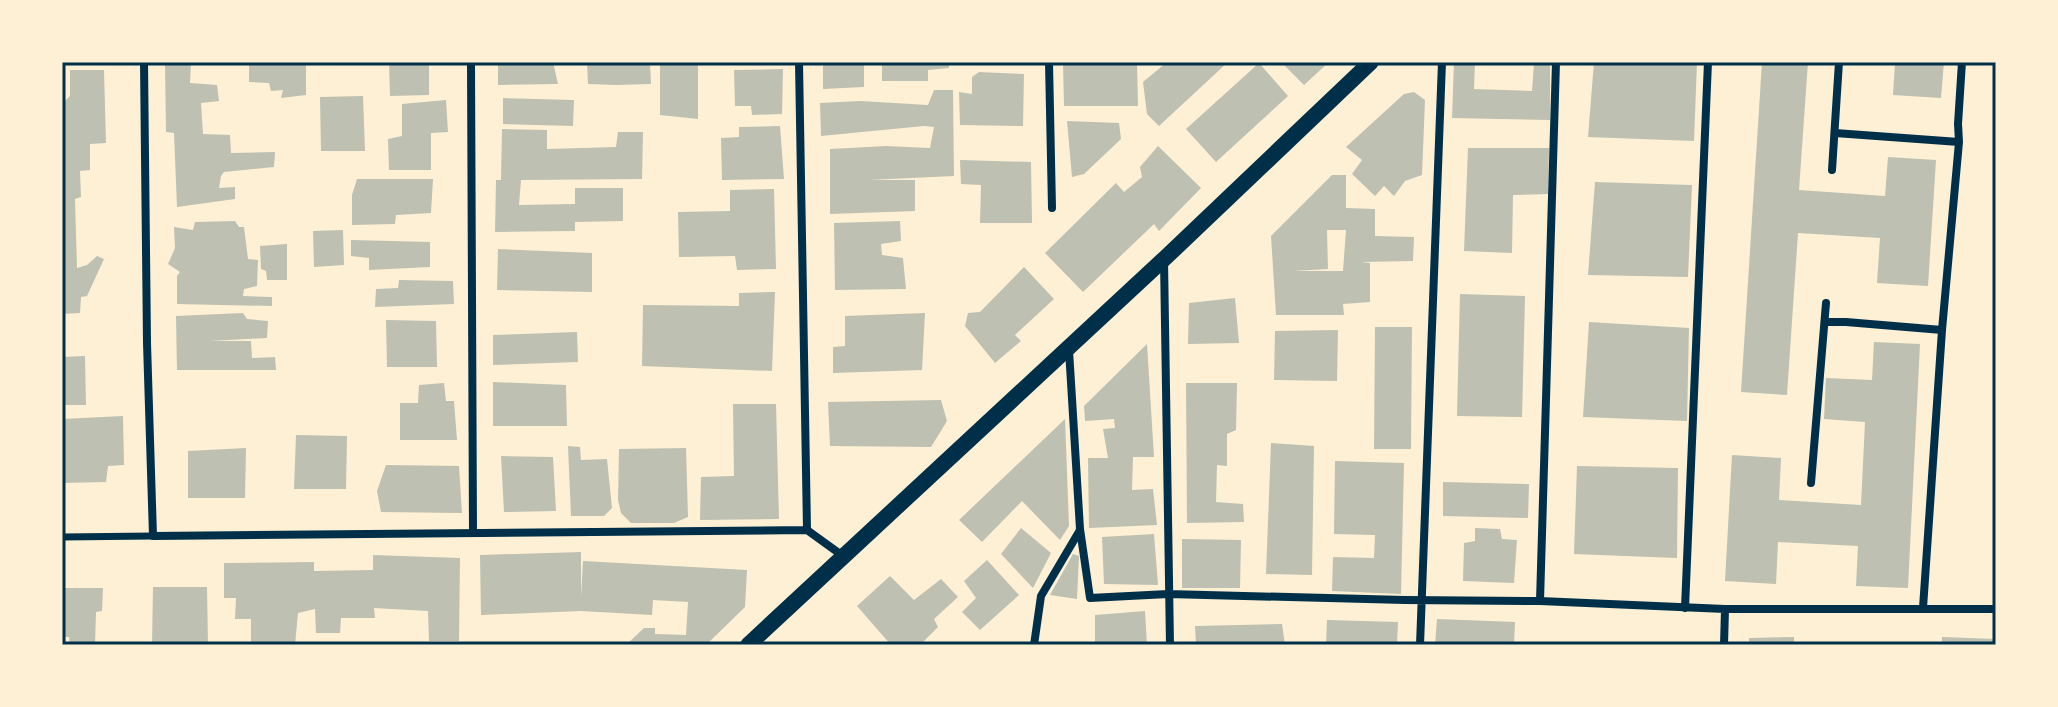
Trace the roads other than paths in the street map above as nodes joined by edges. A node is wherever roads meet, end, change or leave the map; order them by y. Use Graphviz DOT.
graph roads {
  1 [pos="144,62"];
  2 [pos="471,62"];
  3 [pos="799,62"];
  4 [pos="1049,62"];
  5 [pos="1371,62"];
  6 [pos="1442,62"];
  7 [pos="1556,62"];
  8 [pos="1708,62"];
  9 [pos="1839,62"];
  10 [pos="1962,62"];
  11 [pos="1835,133"];
  12 [pos="1959,142"];
  13 [pos="1832,170"];
  14 [pos="1052,208"];
  15 [pos="1164,259"];
  16 [pos="1826,303"];
  17 [pos="1826,322"];
  18 [pos="1942,330"];
  19 [pos="1068,346"];
  20 [pos="1811,483"];
  21 [pos="1080,529"];
  22 [pos="807,530"];
  23 [pos="473,533"];
  24 [pos="153,536"];
  25 [pos="62,537"];
  26 [pos="843,556"];
  27 [pos="1168,594"];
  28 [pos="1422,601"];
  29 [pos="1540,601"];
  30 [pos="1685,608"];
  31 [pos="1923,608"];
  32 [pos="1725,609"];
  33 [pos="1996,609"];
  34 [pos="748,645"];
  35 [pos="1034,645"];
  36 [pos="1170,645"];
  37 [pos="1420,645"];
  38 [pos="1724,645"];
  1 -- 24 [label="street"];
  2 -- 23 [label="street"];
  3 -- 22 [label="street"];
  4 -- 14 [label="street"];
  5 -- 15 [label="main road"];
  6 -- 28 [label="street"];
  7 -- 29 [label="street"];
  8 -- 30 [label="street"];
  9 -- 11 [label="street"];
  10 -- 12 [label="street"];
  11 -- 12 [label="street"];
  11 -- 13 [label="street"];
  12 -- 18 [label="street"];
  15 -- 19 [label="main road"];
  15 -- 27 [label="street"];
  16 -- 17 [label="street"];
  17 -- 18 [label="street"];
  17 -- 20 [label="street"];
  18 -- 31 [label="street"];
  19 -- 21 [label="street"];
  19 -- 26 [label="main road"];
  21 -- 27 [label="street"];
  21 -- 35 [label="street"];
  22 -- 23 [label="street"];
  22 -- 26 [label="street"];
  23 -- 24 [label="street"];
  24 -- 25 [label="street"];
  26 -- 34 [label="main road"];
  27 -- 28 [label="street"];
  27 -- 36 [label="street"];
  28 -- 29 [label="street"];
  28 -- 37 [label="street"];
  29 -- 30 [label="street"];
  30 -- 32 [label="street"];
  31 -- 32 [label="street"];
  31 -- 33 [label="street"];
  32 -- 38 [label="street"];
}
